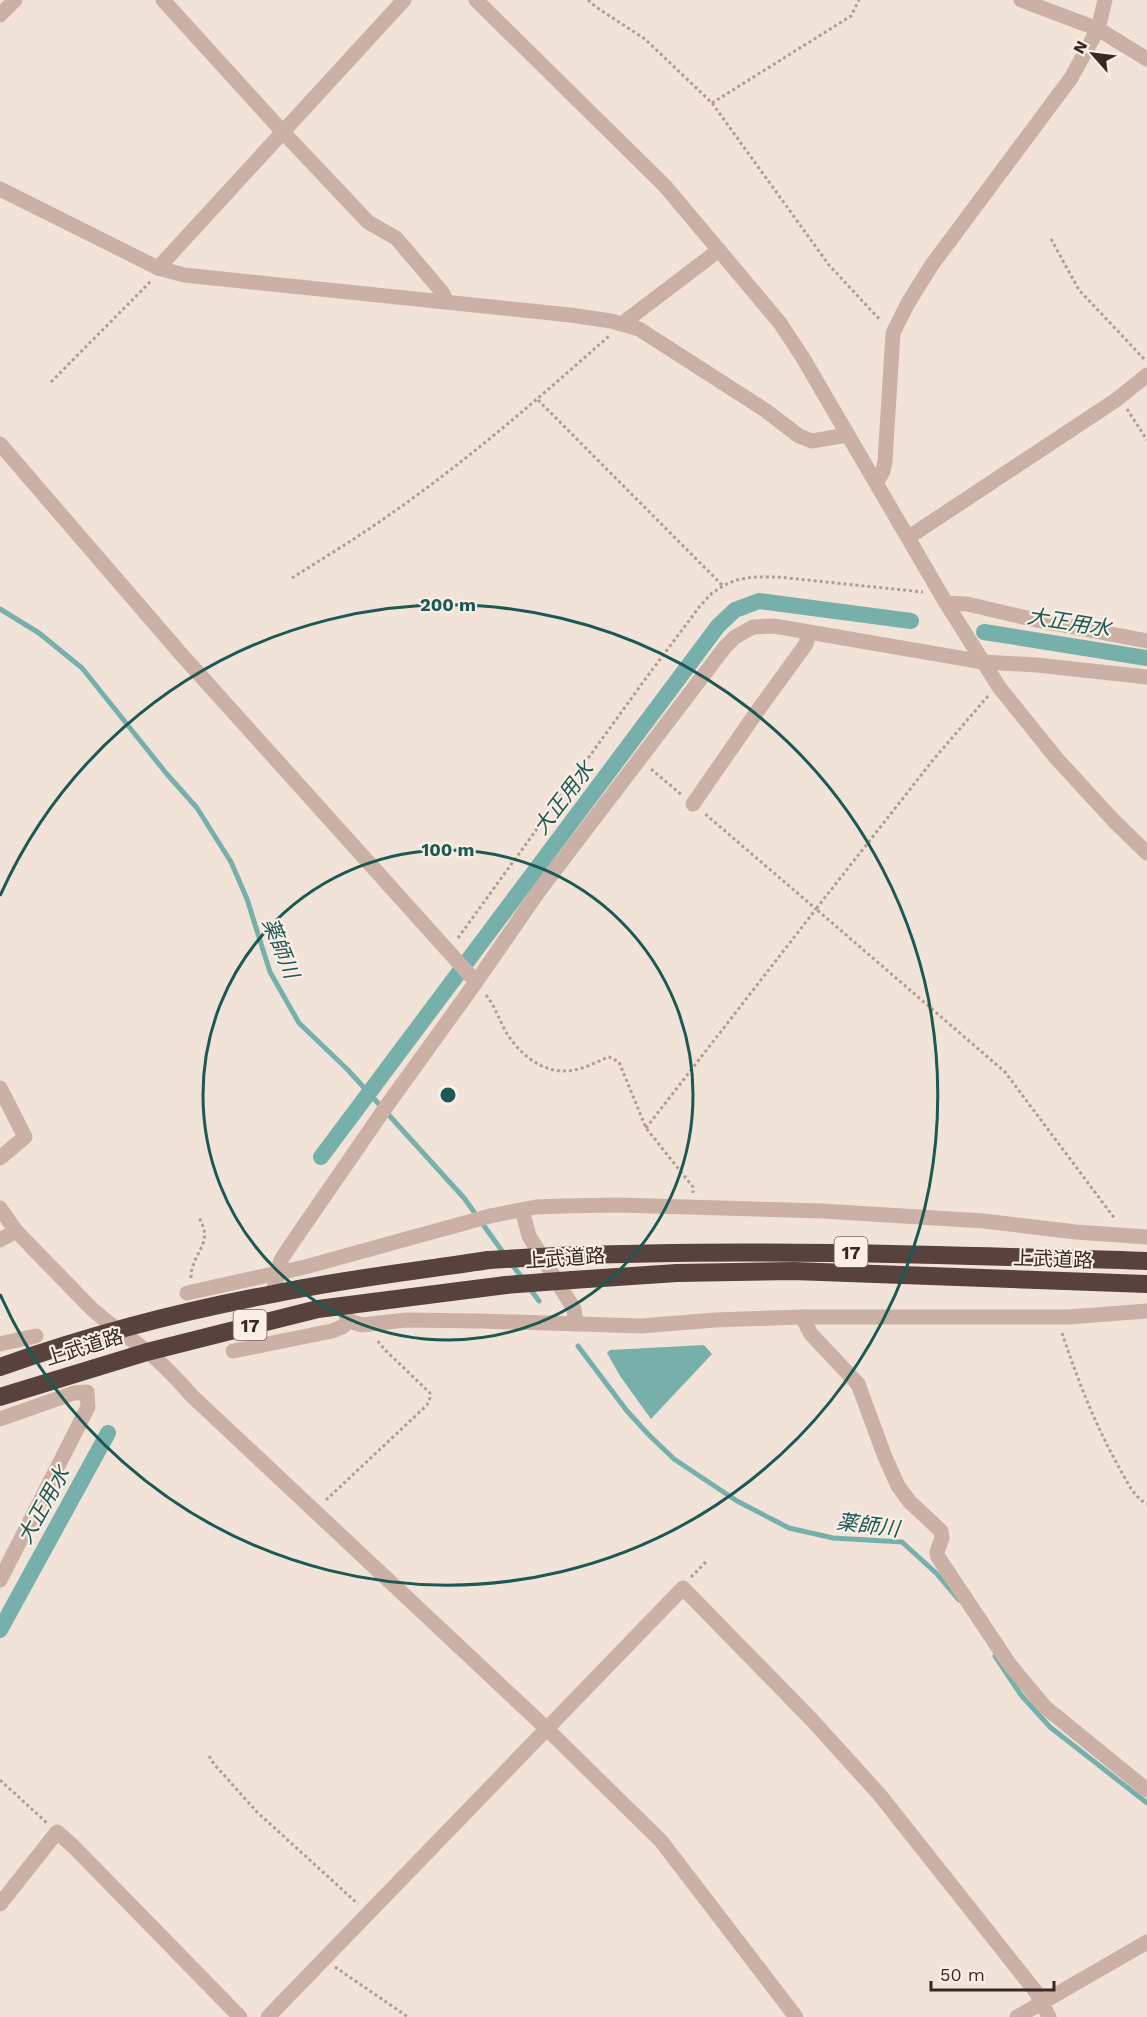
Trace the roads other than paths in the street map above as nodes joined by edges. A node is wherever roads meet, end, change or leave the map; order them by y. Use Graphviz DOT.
graph roads {
  1 [pos="15,0"];
  2 [pos="163,0"];
  3 [pos="404,0"];
  4 [pos="476,0"];
  5 [pos="1021,0"];
  6 [pos="1105,0"];
  7 [pos="0,15"];
  8 [pos="1098,29"];
  9 [pos="1147,59"];
  10 [pos="282,131"];
  11 [pos="0,189"];
  12 [pos="719,250"];
  13 [pos="159,268"];
  14 [pos="447,302"];
  15 [pos="623,323"];
  16 [pos="1147,375"];
  17 [pos="848,435"];
  18 [pos="0,444"];
  19 [pos="877,482"];
  20 [pos="909,537"];
  21 [pos="946,603"];
  22 [pos="809,633"];
  23 [pos="1147,641"];
  24 [pos="983,662"];
  25 [pos="1147,677"];
  26 [pos="693,804"];
  27 [pos="1147,853"];
  28 [pos="473,978"];
  29 [pos="0,1088"];
  30 [pos="0,1158"];
  31 [pos="0,1208"];
  32 [pos="522,1210"];
  33 [pos="16,1231"];
  34 [pos="1147,1237"];
  35 [pos="0,1240"];
  36 [pos="1147,1261"];
  37 [pos="277,1272"];
  38 [pos="1147,1284"];
  39 [pos="188,1293"];
  40 [pos="273,1293"];
  41 [pos="1147,1311"];
  42 [pos="346,1313"];
  43 [pos="802,1317"];
  44 [pos="576,1324"];
  45 [pos="120,1331"];
  46 [pos="36,1336"];
  47 [pos="0,1344"];
  48 [pos="233,1351"];
  49 [pos="147,1352"];
  50 [pos="0,1367"];
  51 [pos="0,1397"];
  52 [pos="0,1419"];
  53 [pos="0,1580"];
  54 [pos="547,1729"];
  55 [pos="1147,1790"];
  56 [pos="0,1904"];
  57 [pos="1147,1942"];
  58 [pos="1041,2002"];
  59 [pos="240,2017"];
  60 [pos="268,2017"];
  61 [pos="796,2017"];
  62 [pos="1017,2017"];
  63 [pos="1049,2017"];
  1 -- 7 [label="street"];
  2 -- 10 [label="street"];
  3 -- 10 [label="street"];
  4 -- 12 [label="street"];
  5 -- 8 [label="street"];
  6 -- 8 [label="street"];
  8 -- 9 [label="street"];
  8 -- 19 [label="street"];
  10 -- 13 [label="street"];
  10 -- 14 [label="street"];
  11 -- 13 [label="street"];
  12 -- 15 [label="street"];
  12 -- 17 [label="street"];
  13 -- 14 [label="street"];
  14 -- 15 [label="street"];
  15 -- 17 [label="street"];
  16 -- 20 [label="street"];
  17 -- 19 [label="street"];
  18 -- 28 [label="street"];
  19 -- 20 [label="street"];
  20 -- 21 [label="street"];
  21 -- 23 [label="street"];
  21 -- 24 [label="street"];
  22 -- 24 [label="street"];
  22 -- 26 [label="street"];
  22 -- 28 [label="street"];
  24 -- 25 [label="street"];
  24 -- 27 [label="street"];
  28 -- 37 [label="street"];
  29 -- 30 [label="street"];
  31 -- 33 [label="street"];
  32 -- 34 [label="street"];
  32 -- 37 [label="street"];
  32 -- 44 [label="street"];
  33 -- 35 [label="street"];
  33 -- 45 [label="street"];
  36 -- 40 [label="highway, 上武道路 / 17, bridge"];
  37 -- 39 [label="street"];
  37 -- 40 [label="street"];
  38 -- 42 [label="highway, 上武道路 / 17, bridge"];
  40 -- 45 [label="highway, 上武道路 / 17"];
  41 -- 43 [label="street"];
  42 -- 44 [label="street"];
  42 -- 48 [label="street"];
  42 -- 49 [label="highway, 上武道路 / 17"];
  43 -- 44 [label="street"];
  43 -- 55 [label="street"];
  45 -- 49 [label="street"];
  45 -- 50 [label="highway, 上武道路 / 17"];
  46 -- 47 [label="street"];
  49 -- 51 [label="highway, 上武道路 / 17"];
  49 -- 54 [label="street"];
  52 -- 53 [label="street"];
  54 -- 58 [label="street"];
  54 -- 60 [label="street"];
  54 -- 61 [label="street"];
  56 -- 59 [label="street"];
  57 -- 58 [label="street"];
  58 -- 62 [label="street"];
  58 -- 63 [label="street"];
}
